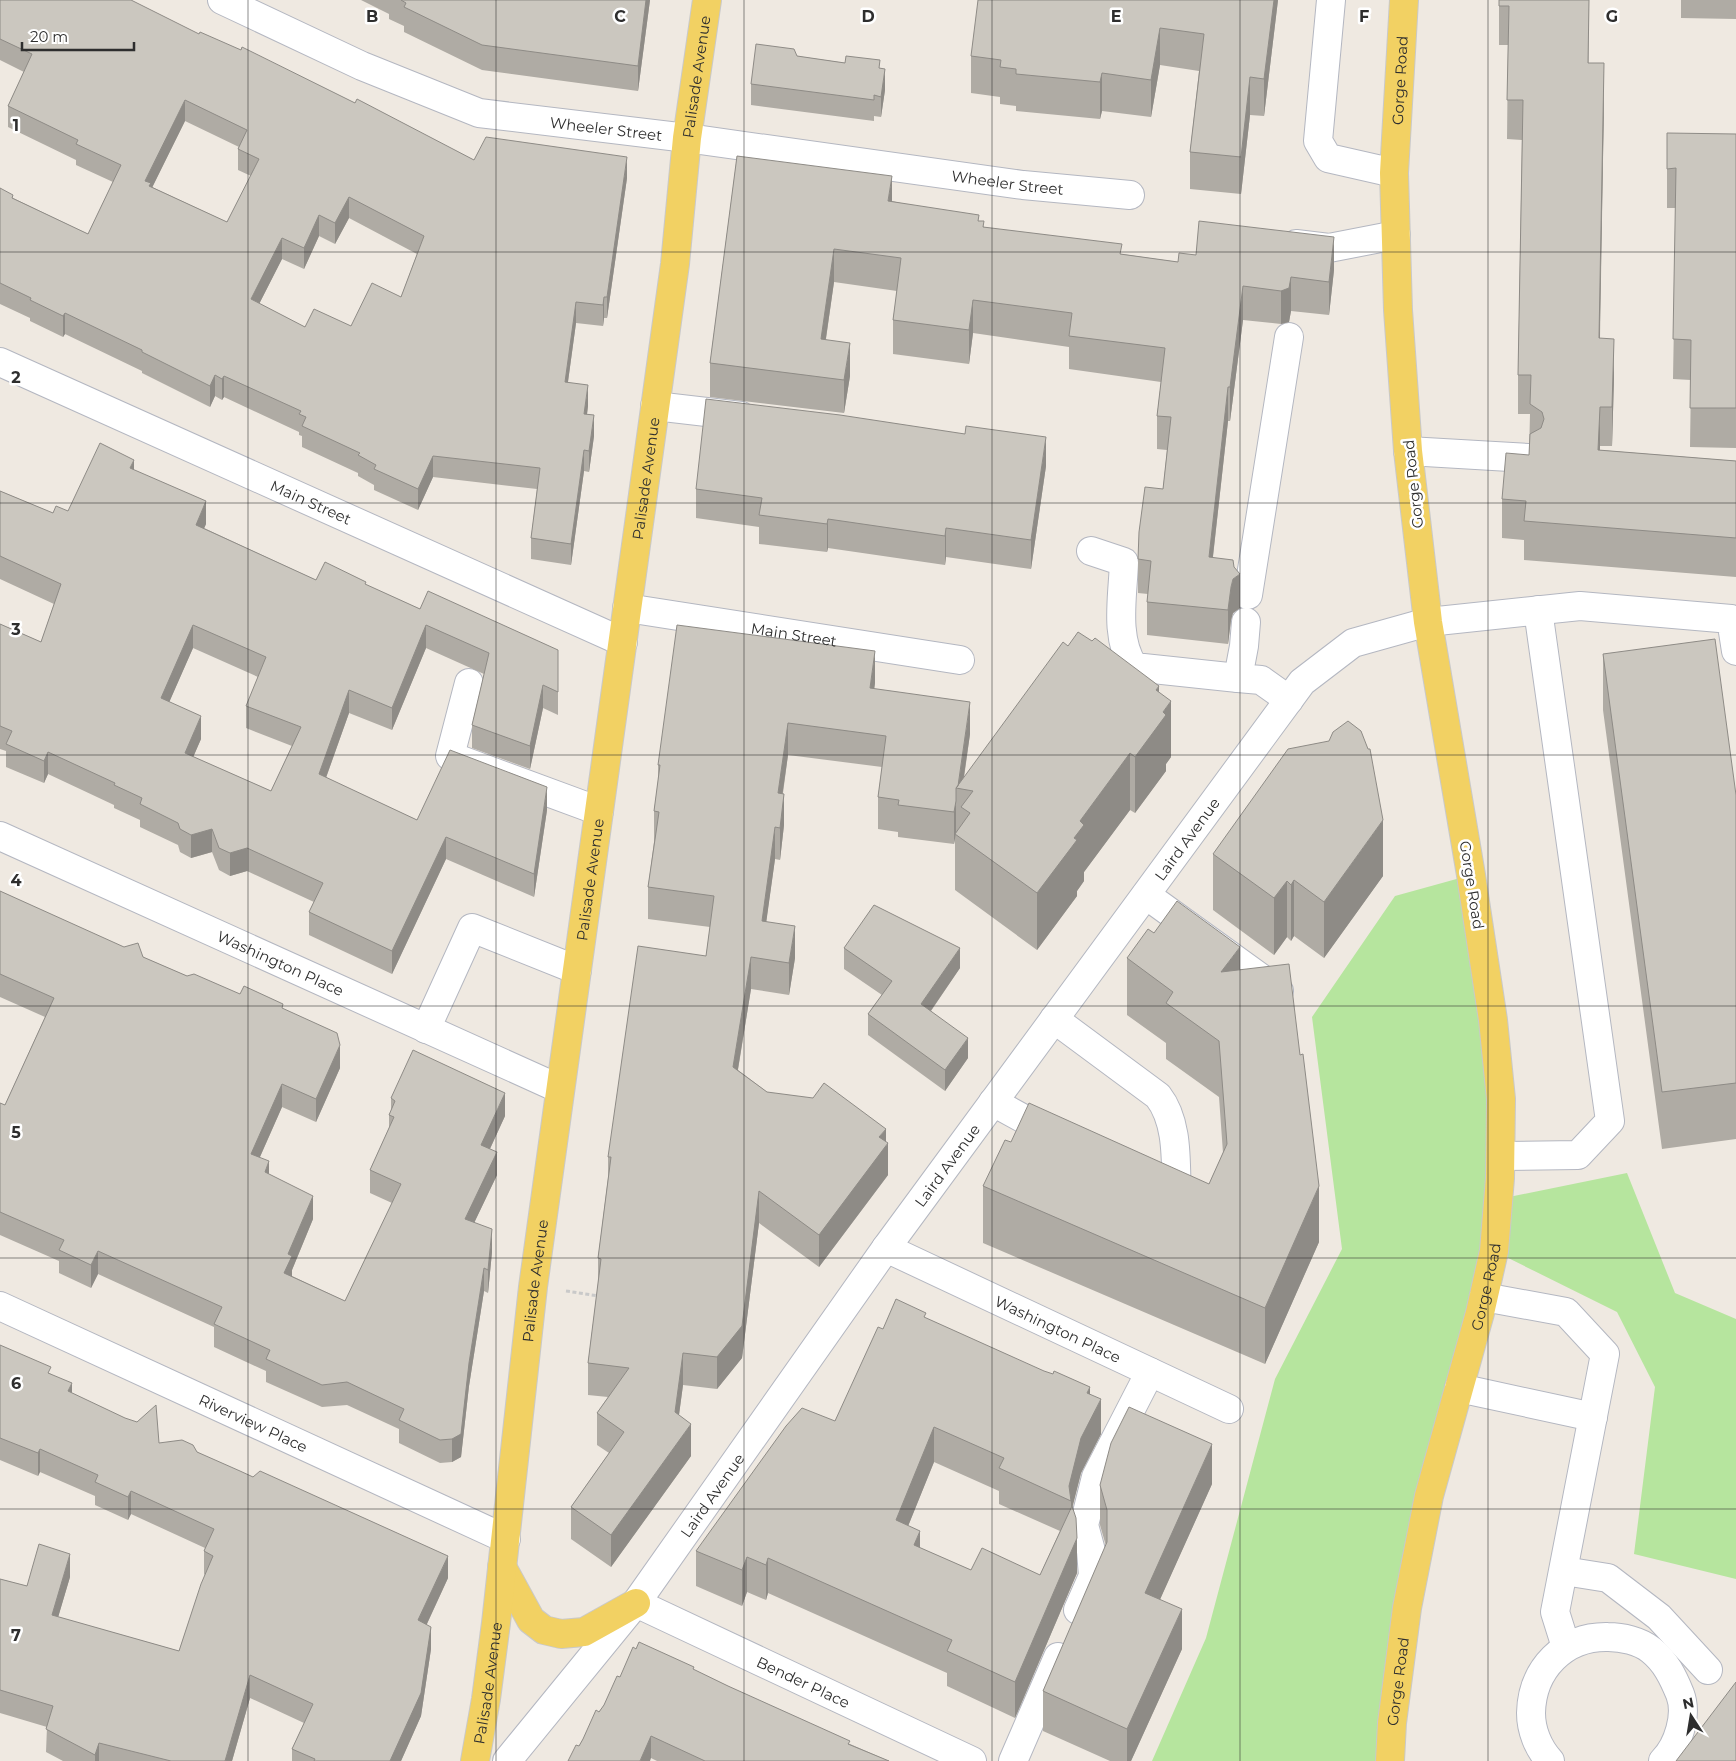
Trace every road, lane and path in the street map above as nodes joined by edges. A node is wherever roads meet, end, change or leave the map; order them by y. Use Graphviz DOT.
graph roads {
  1 [pos="222,0"];
  2 [pos="707,0"];
  3 [pos="1330,0"];
  4 [pos="1404,0"];
  5 [pos="687,138"];
  6 [pos="1394,173"];
  7 [pos="1130,195"];
  8 [pos="1396,235"];
  9 [pos="1274,242"];
  10 [pos="1289,336"];
  11 [pos="0,362"];
  12 [pos="655,406"];
  13 [pos="763,419"];
  14 [pos="1408,451"];
  15 [pos="1528,458"];
  16 [pos="1091,551"];
  17 [pos="627,608"];
  18 [pos="1538,610"];
  19 [pos="1428,622"];
  20 [pos="623,642"];
  21 [pos="1736,651"];
  22 [pos="960,660"];
  23 [pos="1238,678"];
  24 [pos="469,683"];
  25 [pos="1289,700"];
  26 [pos="599,811"];
  27 [pos="0,836"];
  28 [pos="1146,894"];
  29 [pos="577,970"];
  30 [pos="1288,998"];
  31 [pos="1054,1019"];
  32 [pos="426,1029"];
  33 [pos="560,1089"];
  34 [pos="993,1102"];
  35 [pos="1081,1150"];
  36 [pos="1501,1156"];
  37 [pos="1151,1187"];
  38 [pos="886,1248"];
  39 [pos="533,1287"];
  40 [pos="601,1296"];
  41 [pos="1484,1297"];
  42 [pos="0,1306"];
  43 [pos="1150,1372"];
  44 [pos="1459,1388"];
  45 [pos="1229,1409"];
  46 [pos="1593,1417"];
  47 [pos="506,1539"];
  48 [pos="502,1567"];
  49 [pos="1564,1571"];
  50 [pos="636,1603"];
  51 [pos="1566,1647"];
  52 [pos="1708,1670"];
  53 [pos="475,1761"];
  54 [pos="507,1761"];
  55 [pos="972,1761"];
  56 [pos="1013,1761"];
  57 [pos="1390,1761"];
  58 [pos="1550,1761"];
  59 [pos="1662,1761"];
  1 -- 5 [label="street, Wheeler Street"];
  2 -- 5 [label="main road, Palisade Avenue"];
  3 -- 6 [label="street"];
  4 -- 6 [label="main road, Gorge Road"];
  5 -- 7 [label="street, Wheeler Street"];
  5 -- 12 [label="main road, Palisade Avenue"];
  6 -- 8 [label="main road, Gorge Road"];
  8 -- 9 [label="street"];
  8 -- 14 [label="main road, Gorge Road"];
  10 -- 23 [label="street"];
  11 -- 20 [label="street, Main Street"];
  12 -- 13 [label="street"];
  12 -- 17 [label="main road, Palisade Avenue"];
  14 -- 15 [label="street"];
  14 -- 19 [label="main road, Gorge Road"];
  16 -- 23 [label="street"];
  17 -- 20 [label="main road, Palisade Avenue"];
  17 -- 22 [label="street, Main Street"];
  18 -- 19 [label="street, Laird Avenue"];
  18 -- 21 [label="street, Laird Avenue"];
  18 -- 36 [label="street"];
  19 -- 25 [label="street, Laird Avenue"];
  19 -- 36 [label="main road, Gorge Road"];
  20 -- 26 [label="main road, Palisade Avenue"];
  23 -- 25 [label="street"];
  24 -- 26 [label="street"];
  25 -- 28 [label="street, Laird Avenue"];
  26 -- 29 [label="main road, Palisade Avenue"];
  27 -- 32 [label="street, Washington Place"];
  28 -- 30 [label="street"];
  28 -- 31 [label="street, Laird Avenue"];
  29 -- 32 [label="street"];
  29 -- 33 [label="main road, Palisade Avenue"];
  31 -- 34 [label="street, Laird Avenue"];
  31 -- 37 [label="street"];
  32 -- 33 [label="street, Washington Place"];
  33 -- 39 [label="main road, Palisade Avenue"];
  34 -- 35 [label="street"];
  34 -- 38 [label="street, Laird Avenue"];
  36 -- 41 [label="main road, Gorge Road"];
  38 -- 43 [label="street, Washington Place"];
  38 -- 50 [label="street, Laird Avenue"];
  39 -- 40 [label="path"];
  39 -- 47 [label="main road, Palisade Avenue"];
  41 -- 44 [label="main road, Gorge Road"];
  41 -- 46 [label="street"];
  42 -- 47 [label="street, Riverview Place"];
  43 -- 45 [label="street, Washington Place"];
  43 -- 56 [label="street"];
  44 -- 46 [label="street"];
  44 -- 57 [label="main road, Gorge Road"];
  46 -- 49 [label="street"];
  47 -- 48 [label="main road, Palisade Avenue"];
  48 -- 50 [label="main road"];
  48 -- 53 [label="main road, Palisade Avenue"];
  49 -- 51 [label="street"];
  49 -- 52 [label="street"];
  50 -- 54 [label="street, Laird Avenue"];
  50 -- 55 [label="street, Bender Place"];
  51 -- 58 [label="street"];
  51 -- 59 [label="street"];
}
